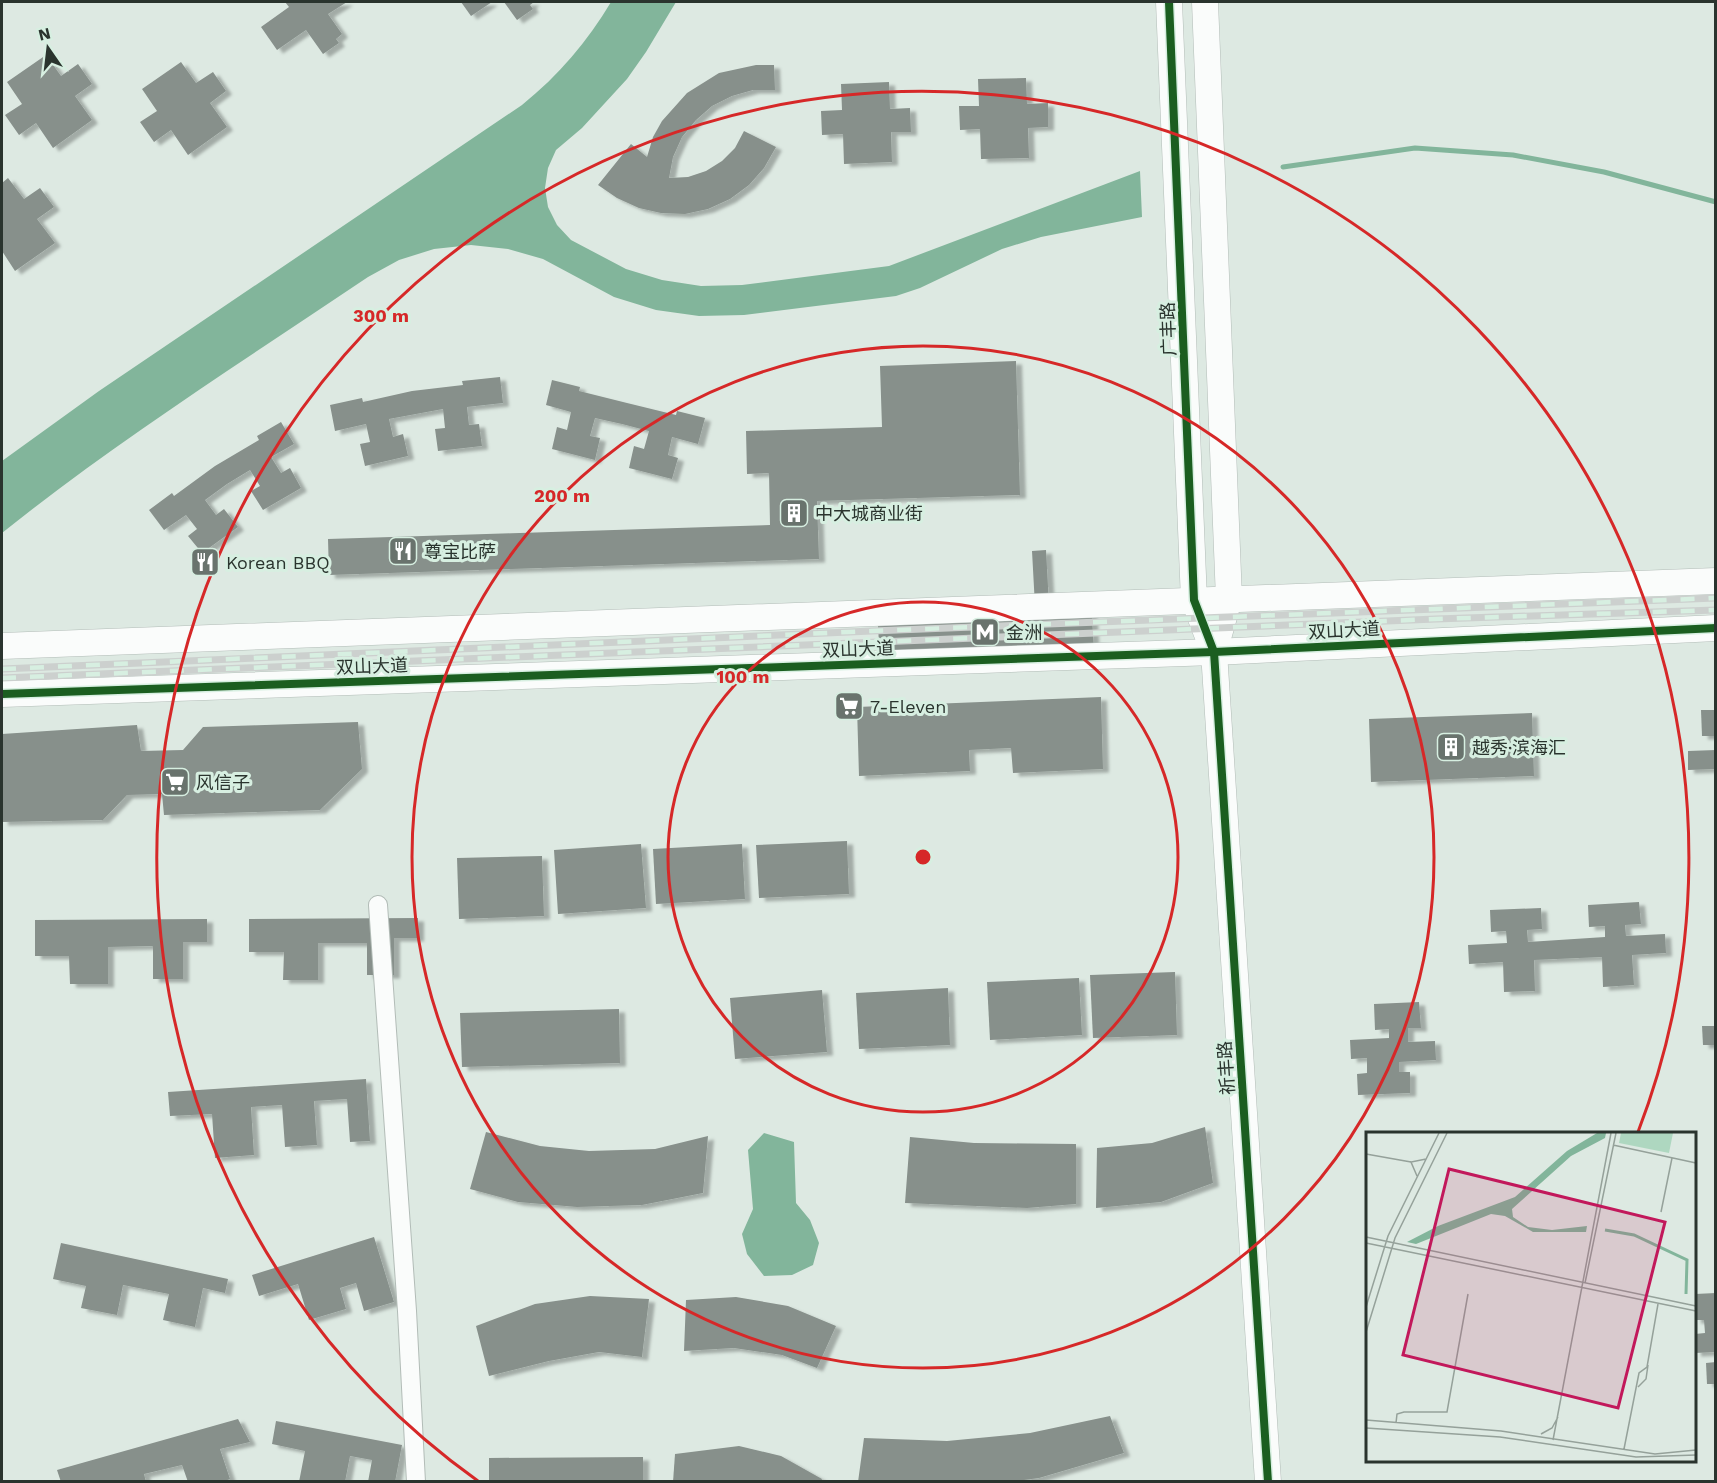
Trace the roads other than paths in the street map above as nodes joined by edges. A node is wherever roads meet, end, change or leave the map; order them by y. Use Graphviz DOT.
graph roads {
  1 [pos="1169,2"];
  2 [pos="1205,2"];
  3 [pos="1716,581"];
  4 [pos="1229,599"];
  5 [pos="1194,600"];
  6 [pos="1716,628"];
  7 [pos="2,646"];
  8 [pos="1214,652"];
  9 [pos="2,694"];
  10 [pos="378,905"];
  11 [pos="416,1482"];
  12 [pos="1268,1482"];
  1 -- 5 [label="street, 广丰路"];
  2 -- 4 [label="street"];
  3 -- 4 [label="street, 双山大道"];
  4 -- 5 [label="street, 双山大道"];
  4 -- 8 [label="street"];
  5 -- 7 [label="street, 双山大道"];
  5 -- 8 [label="street, 广丰路"];
  6 -- 8 [label="street, 双山大道"];
  8 -- 9 [label="street, 双山大道"];
  8 -- 12 [label="street, 祈丰路"];
  10 -- 11 [label="street"];
}
